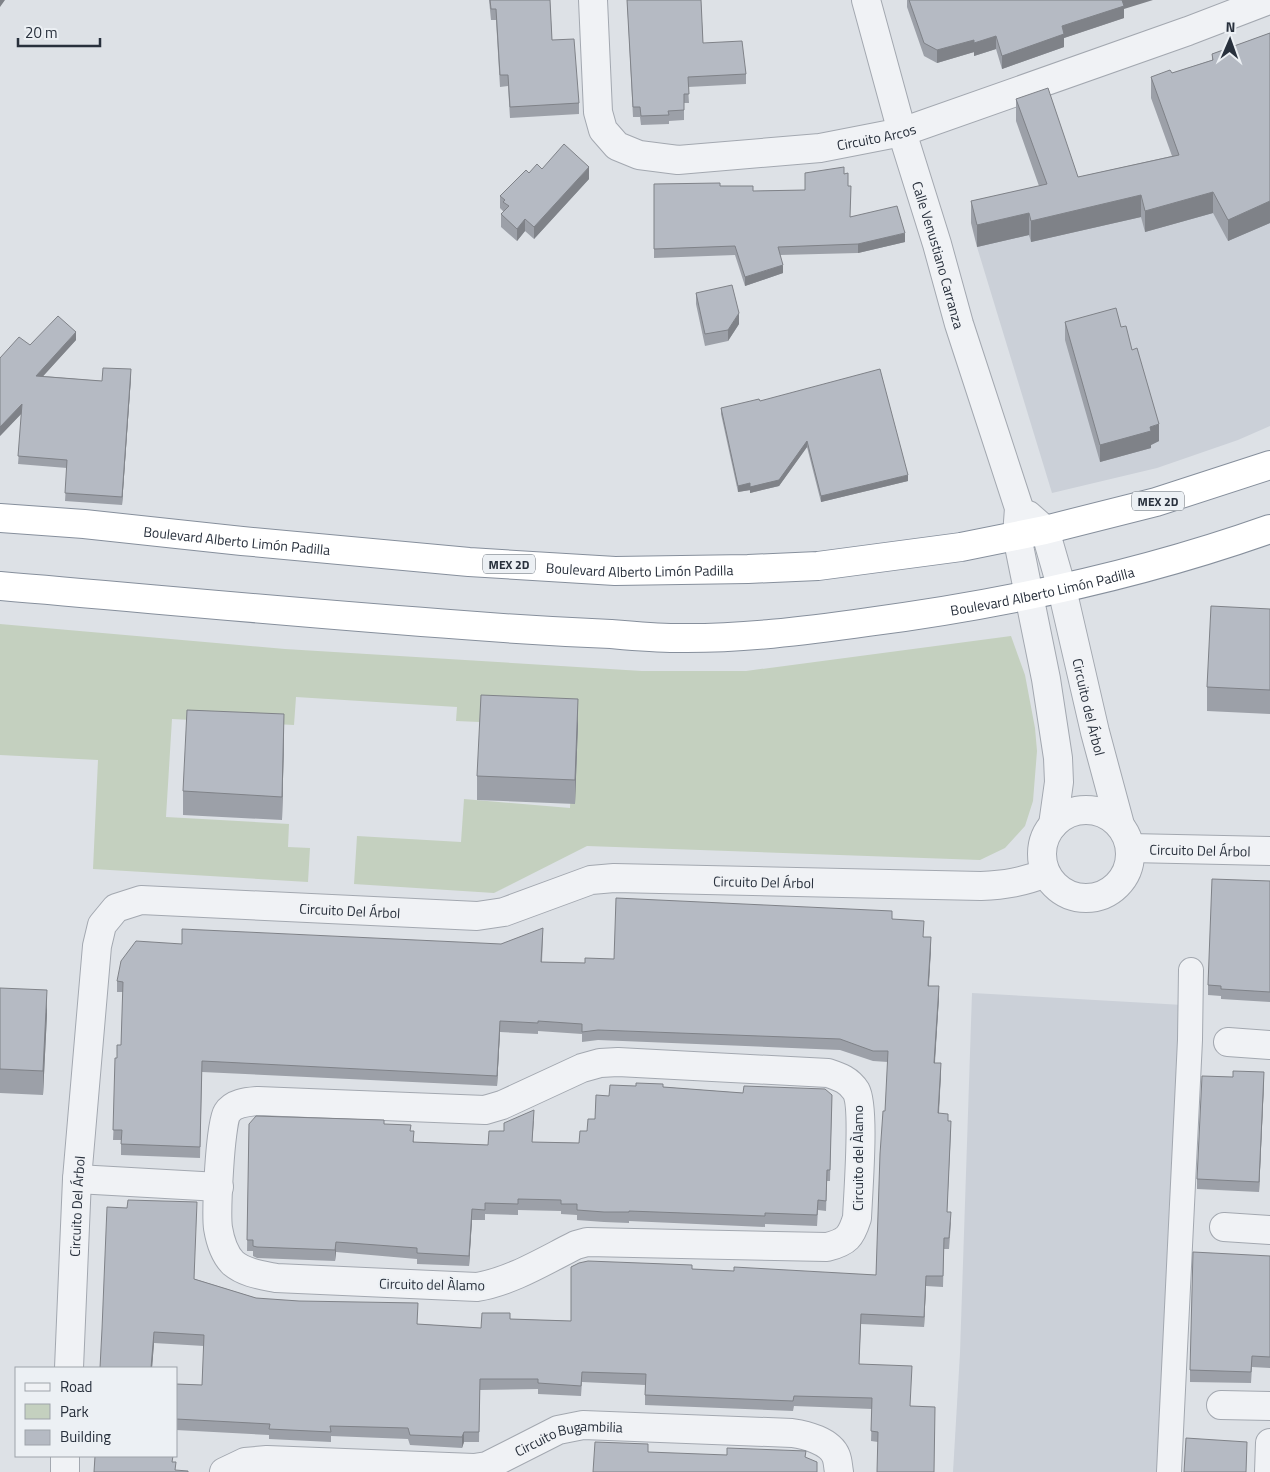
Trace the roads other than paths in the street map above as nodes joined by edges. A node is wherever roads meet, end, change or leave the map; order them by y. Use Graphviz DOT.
graph roads {
  1 [pos="593,0"];
  2 [pos="866,0"];
  3 [pos="1269,0"];
  4 [pos="902,132"];
  5 [pos="1270,465"];
  6 [pos="1019,508"];
  7 [pos="0,518"];
  8 [pos="1270,529"];
  9 [pos="1045,530"];
  10 [pos="1016,536"];
  11 [pos="0,586"];
  12 [pos="1062,589"];
  13 [pos="1030,596"];
  14 [pos="1052,825"];
  15 [pos="1125,836"];
  16 [pos="1270,851"];
  17 [pos="1046,873"];
  18 [pos="1191,970"];
  19 [pos="1228,1042"];
  20 [pos="1270,1045"];
  21 [pos="78,1179"];
  22 [pos="219,1187"];
  23 [pos="1224,1227"];
  24 [pos="1270,1230"];
  25 [pos="69,1367"];
  26 [pos="1221,1405"];
  27 [pos="1270,1406"];
  28 [pos="1270,1443"];
  29 [pos="65,1457"];
  30 [pos="65,1472"];
  31 [pos="224,1472"];
  32 [pos="839,1472"];
  33 [pos="1169,1472"];
  34 [pos="1269,1472"];
  1 -- 4 [label="street, Circuito Arcos"];
  2 -- 4 [label="street, Calle Venustiano Carranza"];
  3 -- 4 [label="street, Circuito Arcos"];
  4 -- 6 [label="street, Calle Venustiano Carranza"];
  5 -- 9 [label="highway, Boulevard Alberto Limón Padilla / MEX 2D"];
  6 -- 9 [label="street"];
  6 -- 10 [label="street, Calle Venustiano Carranza"];
  7 -- 10 [label="highway, Boulevard Alberto Limón Padilla / MEX 2D"];
  8 -- 12 [label="highway, Boulevard Alberto Limón Padilla"];
  9 -- 10 [label="highway, Boulevard Alberto Limón Padilla / MEX 2D"];
  9 -- 12 [label="street"];
  10 -- 13 [label="street, Calle Venustiano Carranza"];
  11 -- 13 [label="highway, Boulevard Alberto Limón Padilla"];
  12 -- 13 [label="highway, Boulevard Alberto Limón Padilla"];
  12 -- 15 [label="street, Circuito del Árbol"];
  13 -- 14 [label="street"];
  14 -- 15 [label="street"];
  14 -- 17 [label="street"];
  15 -- 16 [label="street, Circuito Del Árbol"];
  15 -- 17 [label="street"];
  17 -- 21 [label="street, Circuito Del Árbol"];
  18 -- 33 [label="street"];
  19 -- 20 [label="street"];
  21 -- 22 [label="street"];
  21 -- 25 [label="street, Circuito Del Árbol"];
  22 -- 22 [label="street, Circuito del Àlamo"];
  23 -- 24 [label="street"];
  26 -- 27 [label="street"];
  28 -- 34 [label="street"];
  29 -- 30 [label="street"];
  31 -- 32 [label="street, Circuito Bugambilia"];
}
